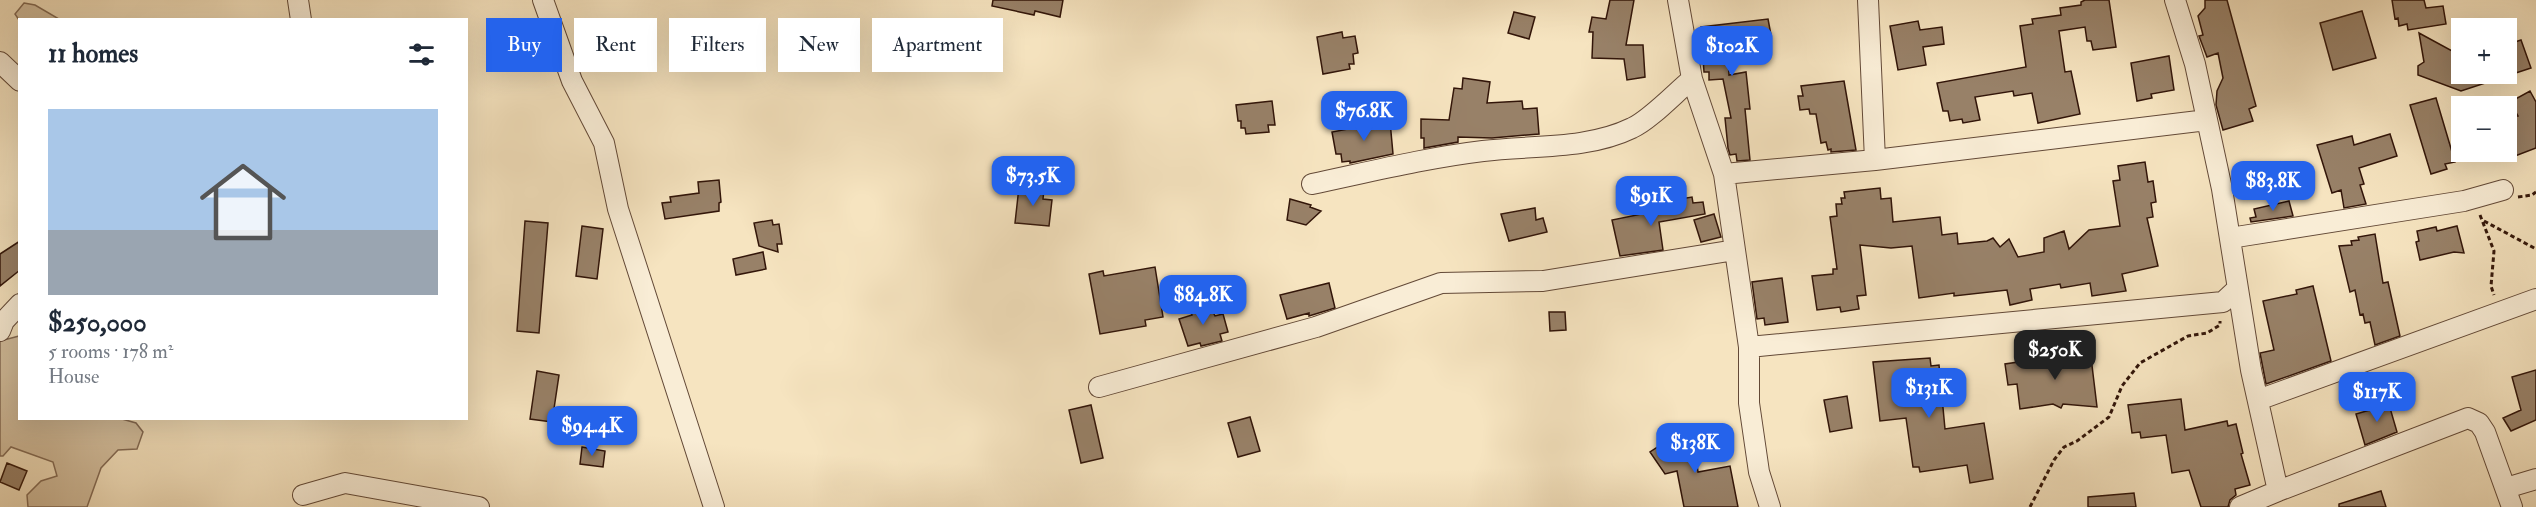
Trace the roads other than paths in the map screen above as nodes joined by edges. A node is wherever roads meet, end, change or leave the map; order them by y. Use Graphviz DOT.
graph roads {
  1 [pos="298,0"];
  2 [pos="543,0"];
  3 [pos="1678,0"];
  4 [pos="1872,0"];
  5 [pos="2175,0"];
  6 [pos="301,18"];
  7 [pos="0,62"];
  8 [pos="1692,78"];
  9 [pos="18,79"];
  10 [pos="2207,120"];
  11 [pos="1875,160"];
  12 [pos="1724,174"];
  13 [pos="1312,184"];
  14 [pos="2503,190"];
  15 [pos="2230,238"];
  16 [pos="1735,250"];
  17 [pos="2238,288"];
  18 [pos="2536,299"];
  19 [pos="18,306"];
  20 [pos="0,331"];
  21 [pos="1749,347"];
  22 [pos="1099,387"];
  23 [pos="2258,400"];
  24 [pos="2536,479"];
  25 [pos="2506,488"];
  26 [pos="2278,491"];
  27 [pos="303,495"];
  28 [pos="478,507"];
  29 [pos="714,507"];
  30 [pos="1770,507"];
  31 [pos="2240,507"];
  32 [pos="2512,507"];
  1 -- 6 [label="street"];
  2 -- 29 [label="street"];
  3 -- 8 [label="street"];
  4 -- 11 [label="street"];
  5 -- 10 [label="street"];
  7 -- 9 [label="street"];
  8 -- 12 [label="street"];
  8 -- 13 [label="street"];
  10 -- 11 [label="street"];
  10 -- 15 [label="street"];
  11 -- 12 [label="street"];
  12 -- 16 [label="street"];
  14 -- 15 [label="street"];
  15 -- 17 [label="street"];
  16 -- 21 [label="street"];
  16 -- 22 [label="street"];
  17 -- 21 [label="street"];
  17 -- 23 [label="street"];
  18 -- 23 [label="street"];
  19 -- 20 [label="street"];
  21 -- 30 [label="street"];
  23 -- 26 [label="street"];
  24 -- 25 [label="street"];
  25 -- 26 [label="street"];
  25 -- 32 [label="street"];
  26 -- 31 [label="street"];
  27 -- 28 [label="street"];
}
